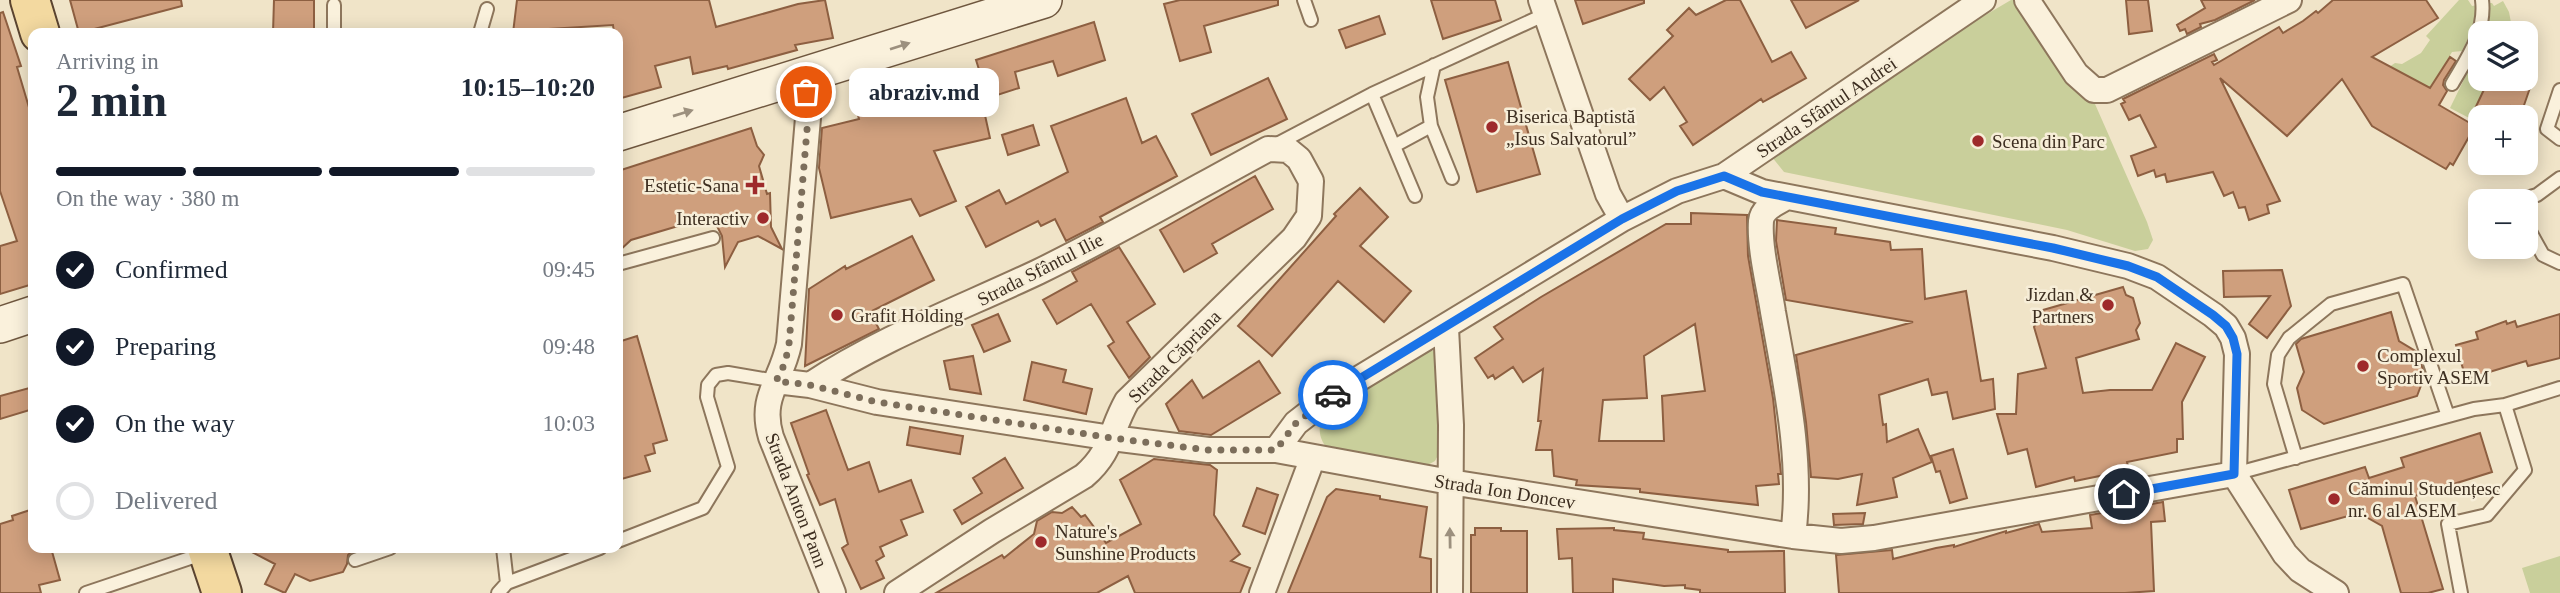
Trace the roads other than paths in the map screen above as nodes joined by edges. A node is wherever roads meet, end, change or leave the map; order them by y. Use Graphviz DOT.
graph roads {
  1 [pos="30,0"];
  2 [pos="1304,0"];
  3 [pos="1983,0"];
  4 [pos="2028,0"];
  5 [pos="2289,0"];
  6 [pos="2482,0"];
  7 [pos="1039,1"];
  8 [pos="334,5"];
  9 [pos="1543,7"];
  10 [pos="487,9"];
  11 [pos="1311,20"];
  12 [pos="38,28"];
  13 [pos="334,28"];
  14 [pos="481,28"];
  15 [pos="1434,65"];
  16 [pos="802,77"];
  17 [pos="2452,84"];
  18 [pos="2560,90"];
  19 [pos="1372,94"];
  20 [pos="1432,126"];
  21 [pos="623,131"];
  22 [pos="2560,139"];
  23 [pos="1394,146"];
  24 [pos="1268,149"];
  25 [pos="1724,176"];
  26 [pos="1452,178"];
  27 [pos="2560,178"];
  28 [pos="2538,194"];
  29 [pos="1415,196"];
  30 [pos="1787,197"];
  31 [pos="1622,219"];
  32 [pos="713,238"];
  33 [pos="2538,246"];
  34 [pos="623,263"];
  35 [pos="2560,263"];
  36 [pos="28,316"];
  37 [pos="0,325"];
  38 [pos="1446,328"];
  39 [pos="776,381"];
  40 [pos="810,385"];
  41 [pos="2560,388"];
  42 [pos="2505,405"];
  43 [pos="2448,416"];
  44 [pos="1112,438"];
  45 [pos="1276,450"];
  46 [pos="1313,457"];
  47 [pos="2296,458"];
  48 [pos="2234,474"];
  49 [pos="1450,482"];
  50 [pos="1793,536"];
  51 [pos="623,539"];
  52 [pos="199,553"];
  53 [pos="209,553"];
  54 [pos="375,553"];
  55 [pos="503,553"];
  56 [pos="588,553"];
  57 [pos="355,560"];
  58 [pos="503,588"];
  59 [pos="86,593"];
  60 [pos="222,593"];
  61 [pos="833,593"];
  62 [pos="897,593"];
  63 [pos="1262,593"];
  64 [pos="1450,593"];
  65 [pos="2336,593"];
  66 [pos="2461,593"];
  1 -- 12 [label="main road"];
  2 -- 11 [label="lane"];
  3 -- 25 [label="street, Strada Sfântul Andrei"];
  4 -- 5 [label="street"];
  6 -- 17 [label="lane"];
  16 -- 7 [label="main road, one-way"];
  8 -- 13 [label="lane"];
  9 -- 15 [label="lane"];
  9 -- 31 [label="street"];
  10 -- 14 [label="lane"];
  15 -- 19 [label="lane"];
  15 -- 20 [label="lane"];
  21 -- 16 [label="main road, one-way"];
  16 -- 39 [label="street, Strada Anton Pann"];
  18 -- 22 [label="lane"];
  19 -- 23 [label="lane"];
  19 -- 24 [label="lane"];
  20 -- 23 [label="lane"];
  20 -- 26 [label="lane"];
  23 -- 29 [label="lane"];
  24 -- 40 [label="street, Strada Sfântul Ilie"];
  24 -- 44 [label="street, Strada Căpriana"];
  25 -- 30 [label="street"];
  25 -- 31 [label="street, Strada Sfântul Andrei"];
  27 -- 28 [label="lane"];
  30 -- 48 [label="street"];
  30 -- 50 [label="street"];
  31 -- 38 [label="street, Strada Sfântul Andrei"];
  32 -- 34 [label="lane"];
  33 -- 35 [label="lane"];
  36 -- 37 [label="main road"];
  38 -- 45 [label="street, Strada Sfântul Andrei"];
  38 -- 49 [label="street"];
  39 -- 40 [label="street, Strada Ion Doncev"];
  39 -- 51 [label="lane"];
  39 -- 61 [label="street, Strada Anton Pann"];
  40 -- 44 [label="street, Strada Ion Doncev"];
  41 -- 42 [label="lane"];
  42 -- 43 [label="lane"];
  42 -- 66 [label="lane"];
  43 -- 47 [label="lane"];
  43 -- 47 [label="lane"];
  44 -- 45 [label="street, Strada Ion Doncev"];
  44 -- 62 [label="street, Strada Căpriana"];
  45 -- 46 [label="street, Strada Ion Doncev"];
  46 -- 49 [label="street, Strada Ion Doncev"];
  46 -- 63 [label="street"];
  47 -- 48 [label="lane"];
  48 -- 50 [label="street, Strada Ion Doncev"];
  48 -- 65 [label="street"];
  49 -- 50 [label="street, Strada Ion Doncev"];
  64 -- 49 [label="street, one-way"];
  52 -- 59 [label="lane"];
  53 -- 60 [label="main road"];
  54 -- 57 [label="lane"];
  55 -- 58 [label="lane"];
  56 -- 58 [label="lane"];
}
